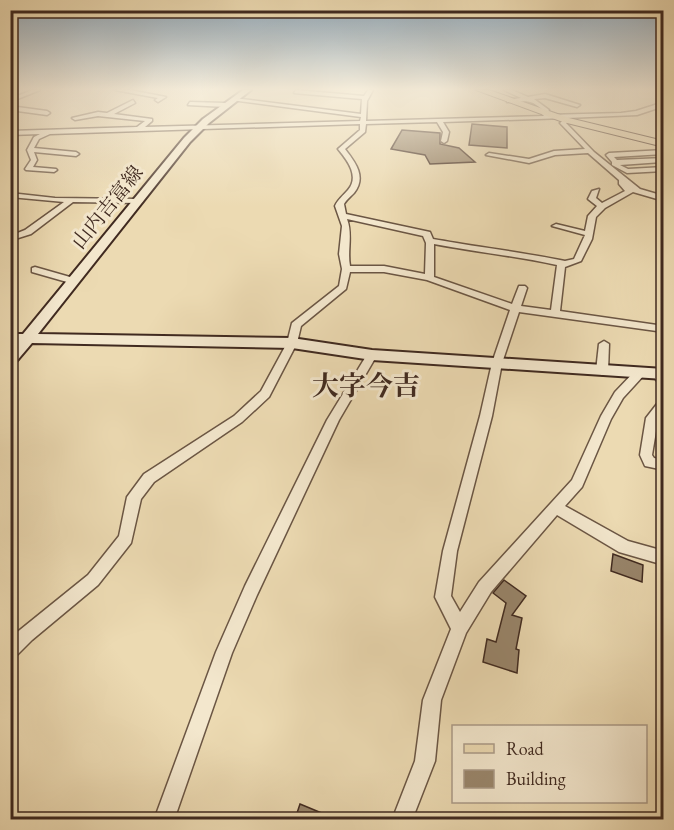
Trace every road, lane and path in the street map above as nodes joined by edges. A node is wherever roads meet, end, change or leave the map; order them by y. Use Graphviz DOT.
graph roads {
  1 [pos="199,128"];
  2 [pos="177,129"];
  3 [pos="362,129"];
  4 [pos="444,129"];
  5 [pos="569,129"];
  6 [pos="603,129"];
  7 [pos="138,130"];
  8 [pos="50,132"];
  9 [pos="10,133"];
  10 [pos="444,141"];
  11 [pos="663,144"];
  12 [pos="30,150"];
  13 [pos="591,151"];
  14 [pos="663,152"];
  15 [pos="652,153"];
  16 [pos="76,154"];
  17 [pos="489,155"];
  18 [pos="663,161"];
  19 [pos="616,163"];
  20 [pos="606,165"];
  21 [pos="663,169"];
  22 [pos="54,170"];
  23 [pos="625,175"];
  24 [pos="663,177"];
  25 [pos="596,191"];
  26 [pos="10,195"];
  27 [pos="663,199"];
  28 [pos="72,200"];
  29 [pos="139,201"];
  30 [pos="602,206"];
  31 [pos="341,215"];
  32 [pos="556,226"];
  33 [pos="589,234"];
  34 [pos="12,238"];
  35 [pos="430,242"];
  36 [pos="566,264"];
  37 [pos="346,269"];
  38 [pos="35,270"];
  39 [pos="429,278"];
  40 [pos="74,281"];
  41 [pos="522,288"];
  42 [pos="515,308"];
  43 [pos="555,314"];
  44 [pos="663,329"];
  45 [pos="10,338"];
  46 [pos="28,338"];
  47 [pos="292,344"];
  48 [pos="604,344"];
  49 [pos="372,355"];
  50 [pos="10,360"];
  51 [pos="497,363"];
  52 [pos="602,371"];
  53 [pos="639,374"];
  54 [pos="662,377"];
  55 [pos="663,403"];
  56 [pos="663,465"];
  57 [pos="556,508"];
  58 [pos="663,558"];
  59 [pos="460,628"];
  60 [pos="10,650"];
  61 [pos="164,819"];
  62 [pos="402,819"];
  1 -- 29 [label="main road, 山内吉富線"];
  2 -- 7 [label="street"];
  3 -- 31 [label="street"];
  4 -- 10 [label="street"];
  5 -- 13 [label="street"];
  6 -- 11 [label="main road"];
  7 -- 8 [label="street"];
  8 -- 9 [label="street"];
  8 -- 12 [label="street"];
  12 -- 16 [label="street"];
  12 -- 22 [label="street"];
  13 -- 17 [label="street"];
  13 -- 20 [label="street"];
  14 -- 15 [label="street"];
  15 -- 18 [label="street"];
  15 -- 19 [label="street"];
  18 -- 19 [label="street"];
  19 -- 20 [label="street"];
  19 -- 23 [label="street"];
  20 -- 23 [label="street"];
  21 -- 23 [label="street"];
  23 -- 24 [label="street"];
  23 -- 27 [label="street"];
  23 -- 30 [label="street"];
  25 -- 30 [label="street"];
  26 -- 28 [label="street"];
  28 -- 29 [label="street"];
  28 -- 34 [label="street"];
  29 -- 40 [label="main road, 山内吉富線"];
  30 -- 33 [label="street"];
  31 -- 35 [label="street"];
  31 -- 37 [label="street"];
  32 -- 33 [label="street"];
  33 -- 36 [label="street"];
  35 -- 36 [label="street"];
  35 -- 39 [label="street"];
  36 -- 43 [label="street"];
  37 -- 39 [label="street"];
  37 -- 47 [label="street"];
  38 -- 40 [label="street"];
  39 -- 42 [label="street"];
  40 -- 46 [label="main road, 山内吉富線"];
  41 -- 42 [label="street"];
  42 -- 43 [label="street"];
  42 -- 51 [label="street"];
  43 -- 44 [label="street"];
  45 -- 46 [label="main road"];
  46 -- 47 [label="main road"];
  46 -- 50 [label="main road, 山内吉富線"];
  47 -- 49 [label="main road"];
  47 -- 60 [label="street"];
  48 -- 52 [label="street"];
  49 -- 51 [label="main road"];
  49 -- 61 [label="street"];
  51 -- 52 [label="main road"];
  51 -- 59 [label="street"];
  52 -- 53 [label="main road"];
  53 -- 54 [label="main road"];
  53 -- 57 [label="street"];
  55 -- 56 [label="street"];
  57 -- 58 [label="street"];
  57 -- 59 [label="street"];
  59 -- 62 [label="street"];
}
